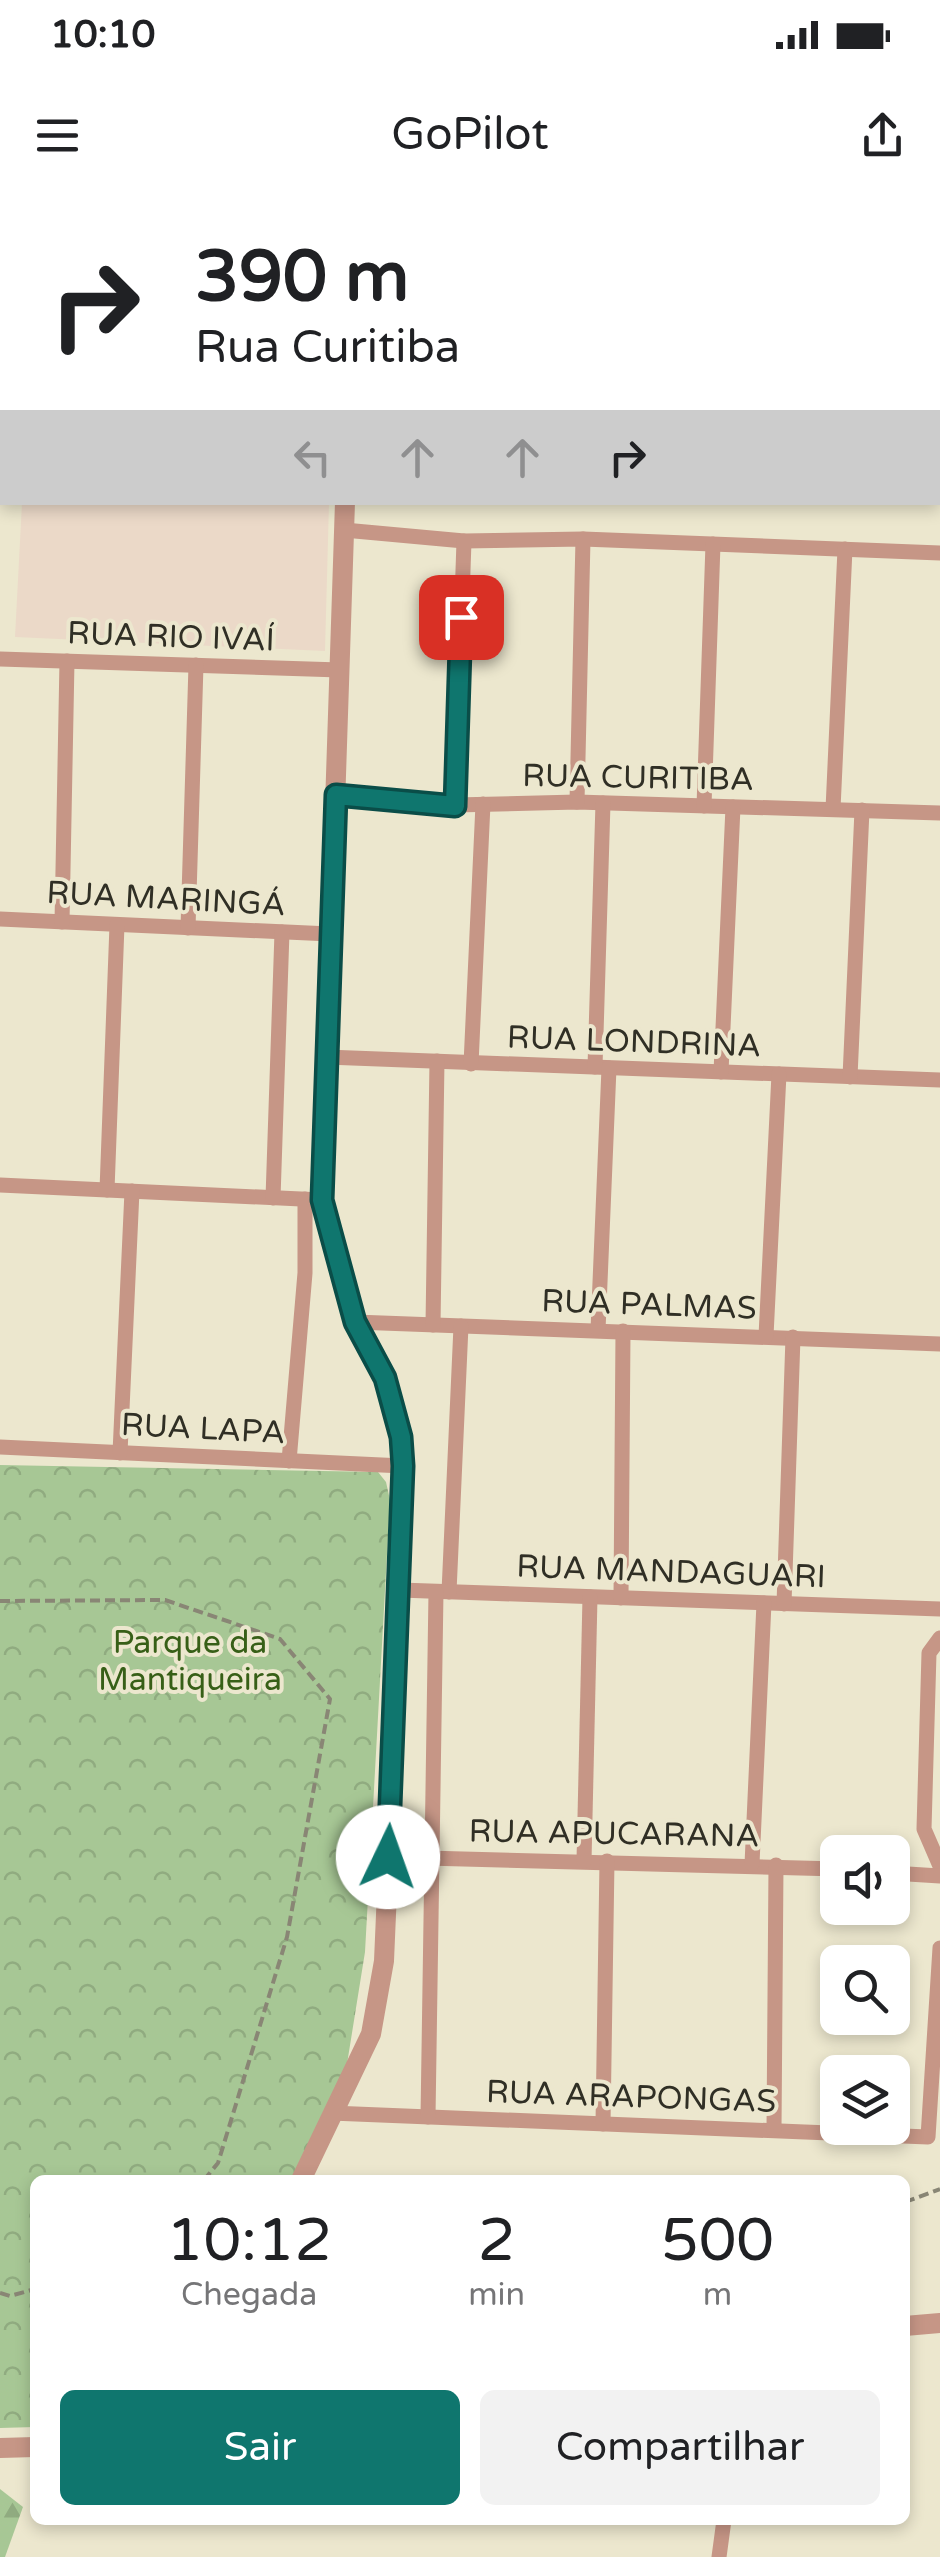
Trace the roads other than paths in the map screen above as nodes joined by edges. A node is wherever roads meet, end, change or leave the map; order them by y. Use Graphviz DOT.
graph roads {
  1 [pos="346,505"];
  2 [pos="344,530"];
  3 [pos="583,539"];
  4 [pos="464,541"];
  5 [pos="713,544"];
  6 [pos="845,549"];
  7 [pos="940,553"];
  8 [pos="0,659"];
  9 [pos="68,661"];
  10 [pos="196,665"];
  11 [pos="340,670"];
  12 [pos="336,795"];
  13 [pos="577,802"];
  14 [pos="603,803"];
  15 [pos="483,804"];
  16 [pos="455,806"];
  17 [pos="704,806"];
  18 [pos="733,806"];
  19 [pos="833,810"];
  20 [pos="862,810"];
  21 [pos="940,812"];
  22 [pos="0,919"];
  23 [pos="62,922"];
  24 [pos="117,925"];
  25 [pos="188,928"];
  26 [pos="282,932"];
  27 [pos="330,934"];
  28 [pos="326,1057"];
  29 [pos="437,1061"];
  30 [pos="471,1064"];
  31 [pos="602,1068"];
  32 [pos="721,1072"];
  33 [pos="778,1074"];
  34 [pos="850,1077"];
  35 [pos="940,1080"];
  36 [pos="0,1185"];
  37 [pos="107,1190"];
  38 [pos="132,1191"];
  39 [pos="272,1198"];
  40 [pos="313,1200"];
  41 [pos="355,1322"];
  42 [pos="433,1325"];
  43 [pos="461,1326"];
  44 [pos="598,1330"];
  45 [pos="623,1331"];
  46 [pos="766,1336"];
  47 [pos="793,1337"];
  48 [pos="940,1344"];
  49 [pos="0,1447"];
  50 [pos="120,1453"];
  51 [pos="289,1461"];
  52 [pos="403,1466"];
  53 [pos="400,1590"];
  54 [pos="443,1592"];
  55 [pos="590,1597"];
  56 [pos="621,1598"];
  57 [pos="764,1603"];
  58 [pos="784,1604"];
  59 [pos="940,1609"];
  60 [pos="940,1638"];
  61 [pos="388,1857"];
  62 [pos="435,1858"];
  63 [pos="584,1860"];
  64 [pos="607,1861"];
  65 [pos="752,1864"];
  66 [pos="776,1865"];
  67 [pos="940,1866"];
  68 [pos="820,1868"];
  69 [pos="910,1874"];
  70 [pos="940,1876"];
  71 [pos="940,1948"];
  72 [pos="331,2113"];
  73 [pos="428,2117"];
  74 [pos="603,2124"];
  75 [pos="774,2130"];
  76 [pos="303,2175"];
  77 [pos="940,2323"];
  78 [pos="910,2326"];
  79 [pos="30,2446"];
  80 [pos="0,2448"];
  81 [pos="723,2525"];
  82 [pos="719,2557"];
  1 -- 2 [label="street"];
  2 -- 4 [label="street"];
  2 -- 11 [label="street"];
  3 -- 4 [label="street"];
  3 -- 5 [label="street"];
  3 -- 13 [label="street"];
  4 -- 16 [label="street"];
  5 -- 6 [label="street"];
  5 -- 17 [label="street"];
  6 -- 7 [label="street"];
  6 -- 19 [label="street"];
  8 -- 9 [label="street, RUA RIO IVAÍ"];
  9 -- 10 [label="street, RUA RIO IVAÍ"];
  9 -- 23 [label="street"];
  10 -- 11 [label="street, RUA RIO IVAÍ"];
  10 -- 25 [label="street"];
  11 -- 12 [label="street"];
  12 -- 16 [label="street, RUA CURITIBA"];
  12 -- 27 [label="street"];
  13 -- 14 [label="street, RUA CURITIBA"];
  13 -- 15 [label="street, RUA CURITIBA"];
  14 -- 17 [label="street, RUA CURITIBA"];
  14 -- 31 [label="street"];
  15 -- 16 [label="street, RUA CURITIBA"];
  15 -- 30 [label="street"];
  17 -- 18 [label="street, RUA CURITIBA"];
  18 -- 19 [label="street, RUA CURITIBA"];
  18 -- 32 [label="street"];
  19 -- 20 [label="street, RUA CURITIBA"];
  20 -- 21 [label="street, RUA CURITIBA"];
  20 -- 34 [label="street"];
  22 -- 23 [label="street, RUA MARINGÁ"];
  23 -- 24 [label="street, RUA MARINGÁ"];
  24 -- 25 [label="street, RUA MARINGÁ"];
  24 -- 37 [label="street"];
  25 -- 26 [label="street, RUA MARINGÁ"];
  26 -- 27 [label="street, RUA MARINGÁ"];
  26 -- 39 [label="street"];
  27 -- 28 [label="street"];
  28 -- 29 [label="street, RUA LONDRINA"];
  28 -- 40 [label="street"];
  29 -- 30 [label="street, RUA LONDRINA"];
  29 -- 42 [label="street"];
  30 -- 31 [label="street, RUA LONDRINA"];
  31 -- 32 [label="street, RUA LONDRINA"];
  31 -- 44 [label="street"];
  32 -- 33 [label="street, RUA LONDRINA"];
  33 -- 34 [label="street, RUA LONDRINA"];
  33 -- 46 [label="street"];
  34 -- 35 [label="street, RUA LONDRINA"];
  36 -- 37 [label="street"];
  37 -- 38 [label="street"];
  38 -- 39 [label="street"];
  38 -- 50 [label="street"];
  39 -- 40 [label="street"];
  40 -- 41 [label="street"];
  40 -- 51 [label="street"];
  41 -- 42 [label="street, RUA PALMAS"];
  41 -- 52 [label="street"];
  42 -- 43 [label="street, RUA PALMAS"];
  43 -- 44 [label="street, RUA PALMAS"];
  43 -- 54 [label="street"];
  44 -- 45 [label="street, RUA PALMAS"];
  45 -- 46 [label="street, RUA PALMAS"];
  45 -- 56 [label="street"];
  46 -- 47 [label="street, RUA PALMAS"];
  47 -- 48 [label="street, RUA PALMAS"];
  47 -- 58 [label="street"];
  49 -- 50 [label="street, RUA LAPA"];
  50 -- 51 [label="street, RUA LAPA"];
  51 -- 52 [label="street, RUA LAPA"];
  52 -- 53 [label="street"];
  53 -- 54 [label="street, RUA MANDAGUARI"];
  53 -- 61 [label="street"];
  54 -- 55 [label="street, RUA MANDAGUARI"];
  54 -- 62 [label="street"];
  55 -- 56 [label="street, RUA MANDAGUARI"];
  55 -- 63 [label="street"];
  56 -- 57 [label="street, RUA MANDAGUARI"];
  57 -- 58 [label="street, RUA MANDAGUARI"];
  57 -- 65 [label="street"];
  58 -- 59 [label="street, RUA MANDAGUARI"];
  60 -- 67 [label="street"];
  61 -- 62 [label="street, RUA APUCARANA"];
  61 -- 72 [label="street"];
  62 -- 63 [label="street, RUA APUCARANA"];
  62 -- 73 [label="street"];
  63 -- 64 [label="street, RUA APUCARANA"];
  64 -- 65 [label="street, RUA APUCARANA"];
  64 -- 74 [label="street"];
  65 -- 66 [label="street, RUA APUCARANA"];
  66 -- 68 [label="street, RUA APUCARANA"];
  66 -- 75 [label="street"];
  69 -- 70 [label="street"];
  71 -- 75 [label="street, RUA ARAPONGAS"];
  72 -- 73 [label="street, RUA ARAPONGAS"];
  72 -- 76 [label="street"];
  73 -- 74 [label="street, RUA ARAPONGAS"];
  74 -- 75 [label="street, RUA ARAPONGAS"];
  77 -- 78 [label="street"];
  79 -- 80 [label="street"];
  81 -- 82 [label="street"];
}
